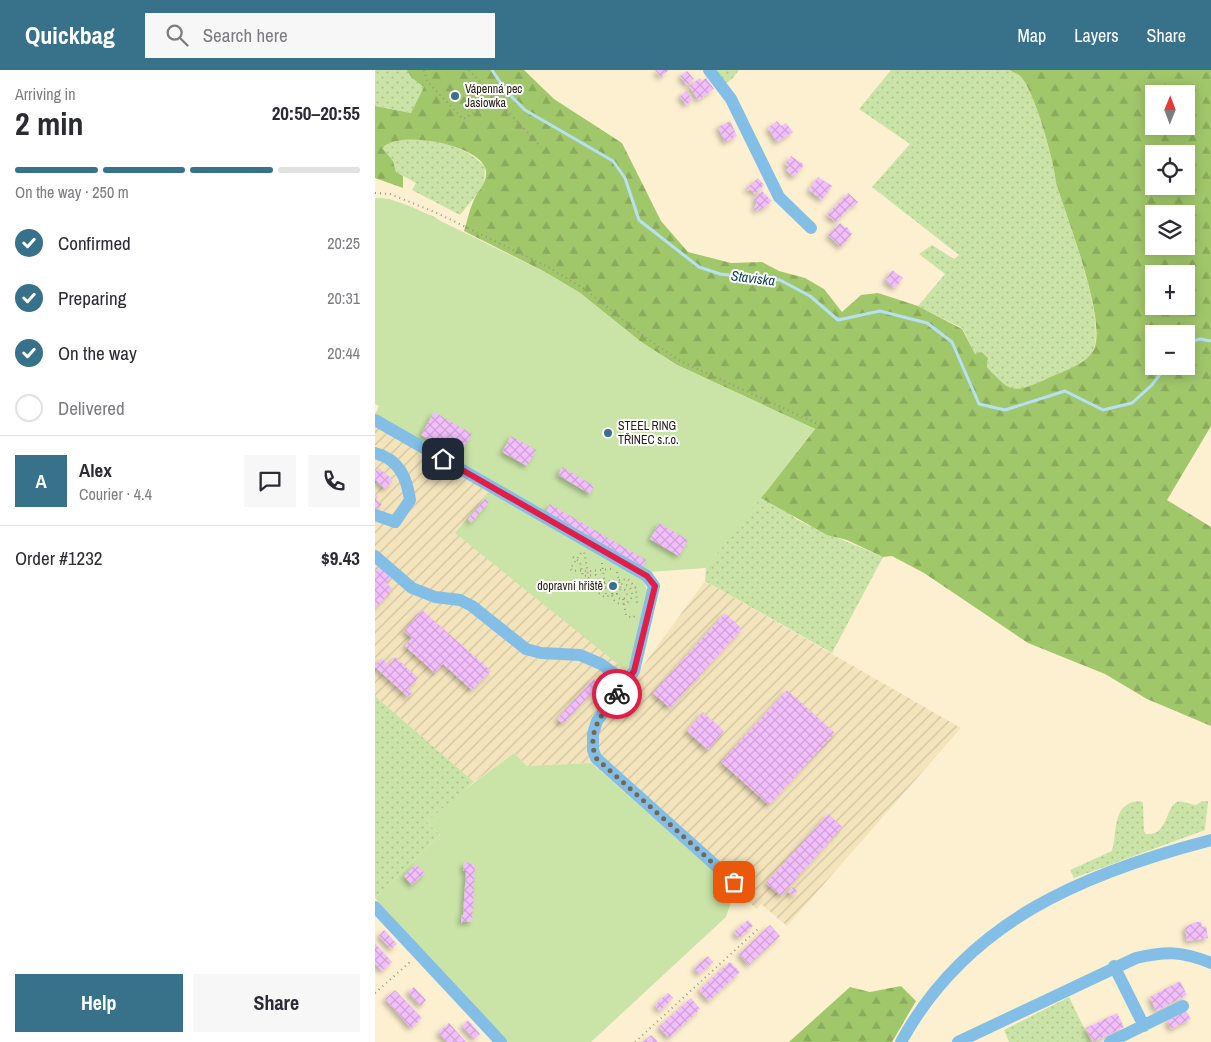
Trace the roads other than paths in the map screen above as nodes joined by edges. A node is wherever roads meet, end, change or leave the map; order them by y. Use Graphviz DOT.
graph roads {
  1 [pos="709,70"];
  2 [pos="811,228"];
  3 [pos="375,420"];
  4 [pos="375,453"];
  5 [pos="375,515"];
  6 [pos="375,556"];
  7 [pos="616,675"];
  8 [pos="1211,840"];
  9 [pos="734,882"];
  10 [pos="375,907"];
  11 [pos="1211,963"];
  12 [pos="1115,966"];
  13 [pos="1183,1006"];
  14 [pos="1144,1026"];
  15 [pos="501,1042"];
  16 [pos="901,1042"];
  17 [pos="958,1042"];
  18 [pos="1110,1042"];
  1 -- 2 [label="street"];
  3 -- 9 [label="street"];
  4 -- 5 [label="street"];
  6 -- 7 [label="street"];
  8 -- 16 [label="street"];
  10 -- 15 [label="street"];
  11 -- 12 [label="street"];
  12 -- 14 [label="street"];
  12 -- 17 [label="street"];
  13 -- 14 [label="street"];
  14 -- 18 [label="street"];
}
